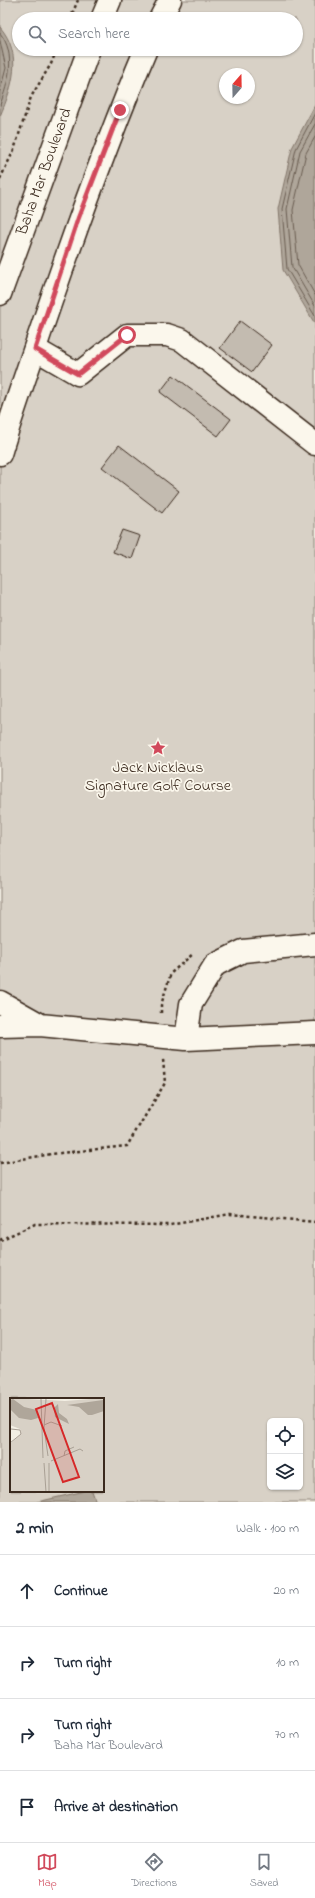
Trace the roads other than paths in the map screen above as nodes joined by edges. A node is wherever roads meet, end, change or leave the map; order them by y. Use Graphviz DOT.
graph roads {
  1 [pos="110,0"];
  2 [pos="170,0"];
  3 [pos="105,12"];
  4 [pos="164,12"];
  5 [pos="86,56"];
  6 [pos="143,56"];
  7 [pos="0,294"];
  8 [pos="35,349"];
  9 [pos="315,444"];
  10 [pos="0,454"];
  11 [pos="315,944"];
  12 [pos="0,1002"];
  13 [pos="40,1025"];
  14 [pos="0,1026"];
  15 [pos="315,1033"];
  16 [pos="186,1039"];
  1 -- 3 [label="main road"];
  2 -- 4 [label="main road"];
  5 -- 7 [label="main road, Baha Mar Boulevard"];
  6 -- 8 [label="main road"];
  8 -- 9 [label="main road"];
  8 -- 10 [label="main road"];
  11 -- 16 [label="main road"];
  12 -- 13 [label="main road"];
  13 -- 14 [label="main road"];
  13 -- 16 [label="main road"];
  15 -- 16 [label="main road"];
}
